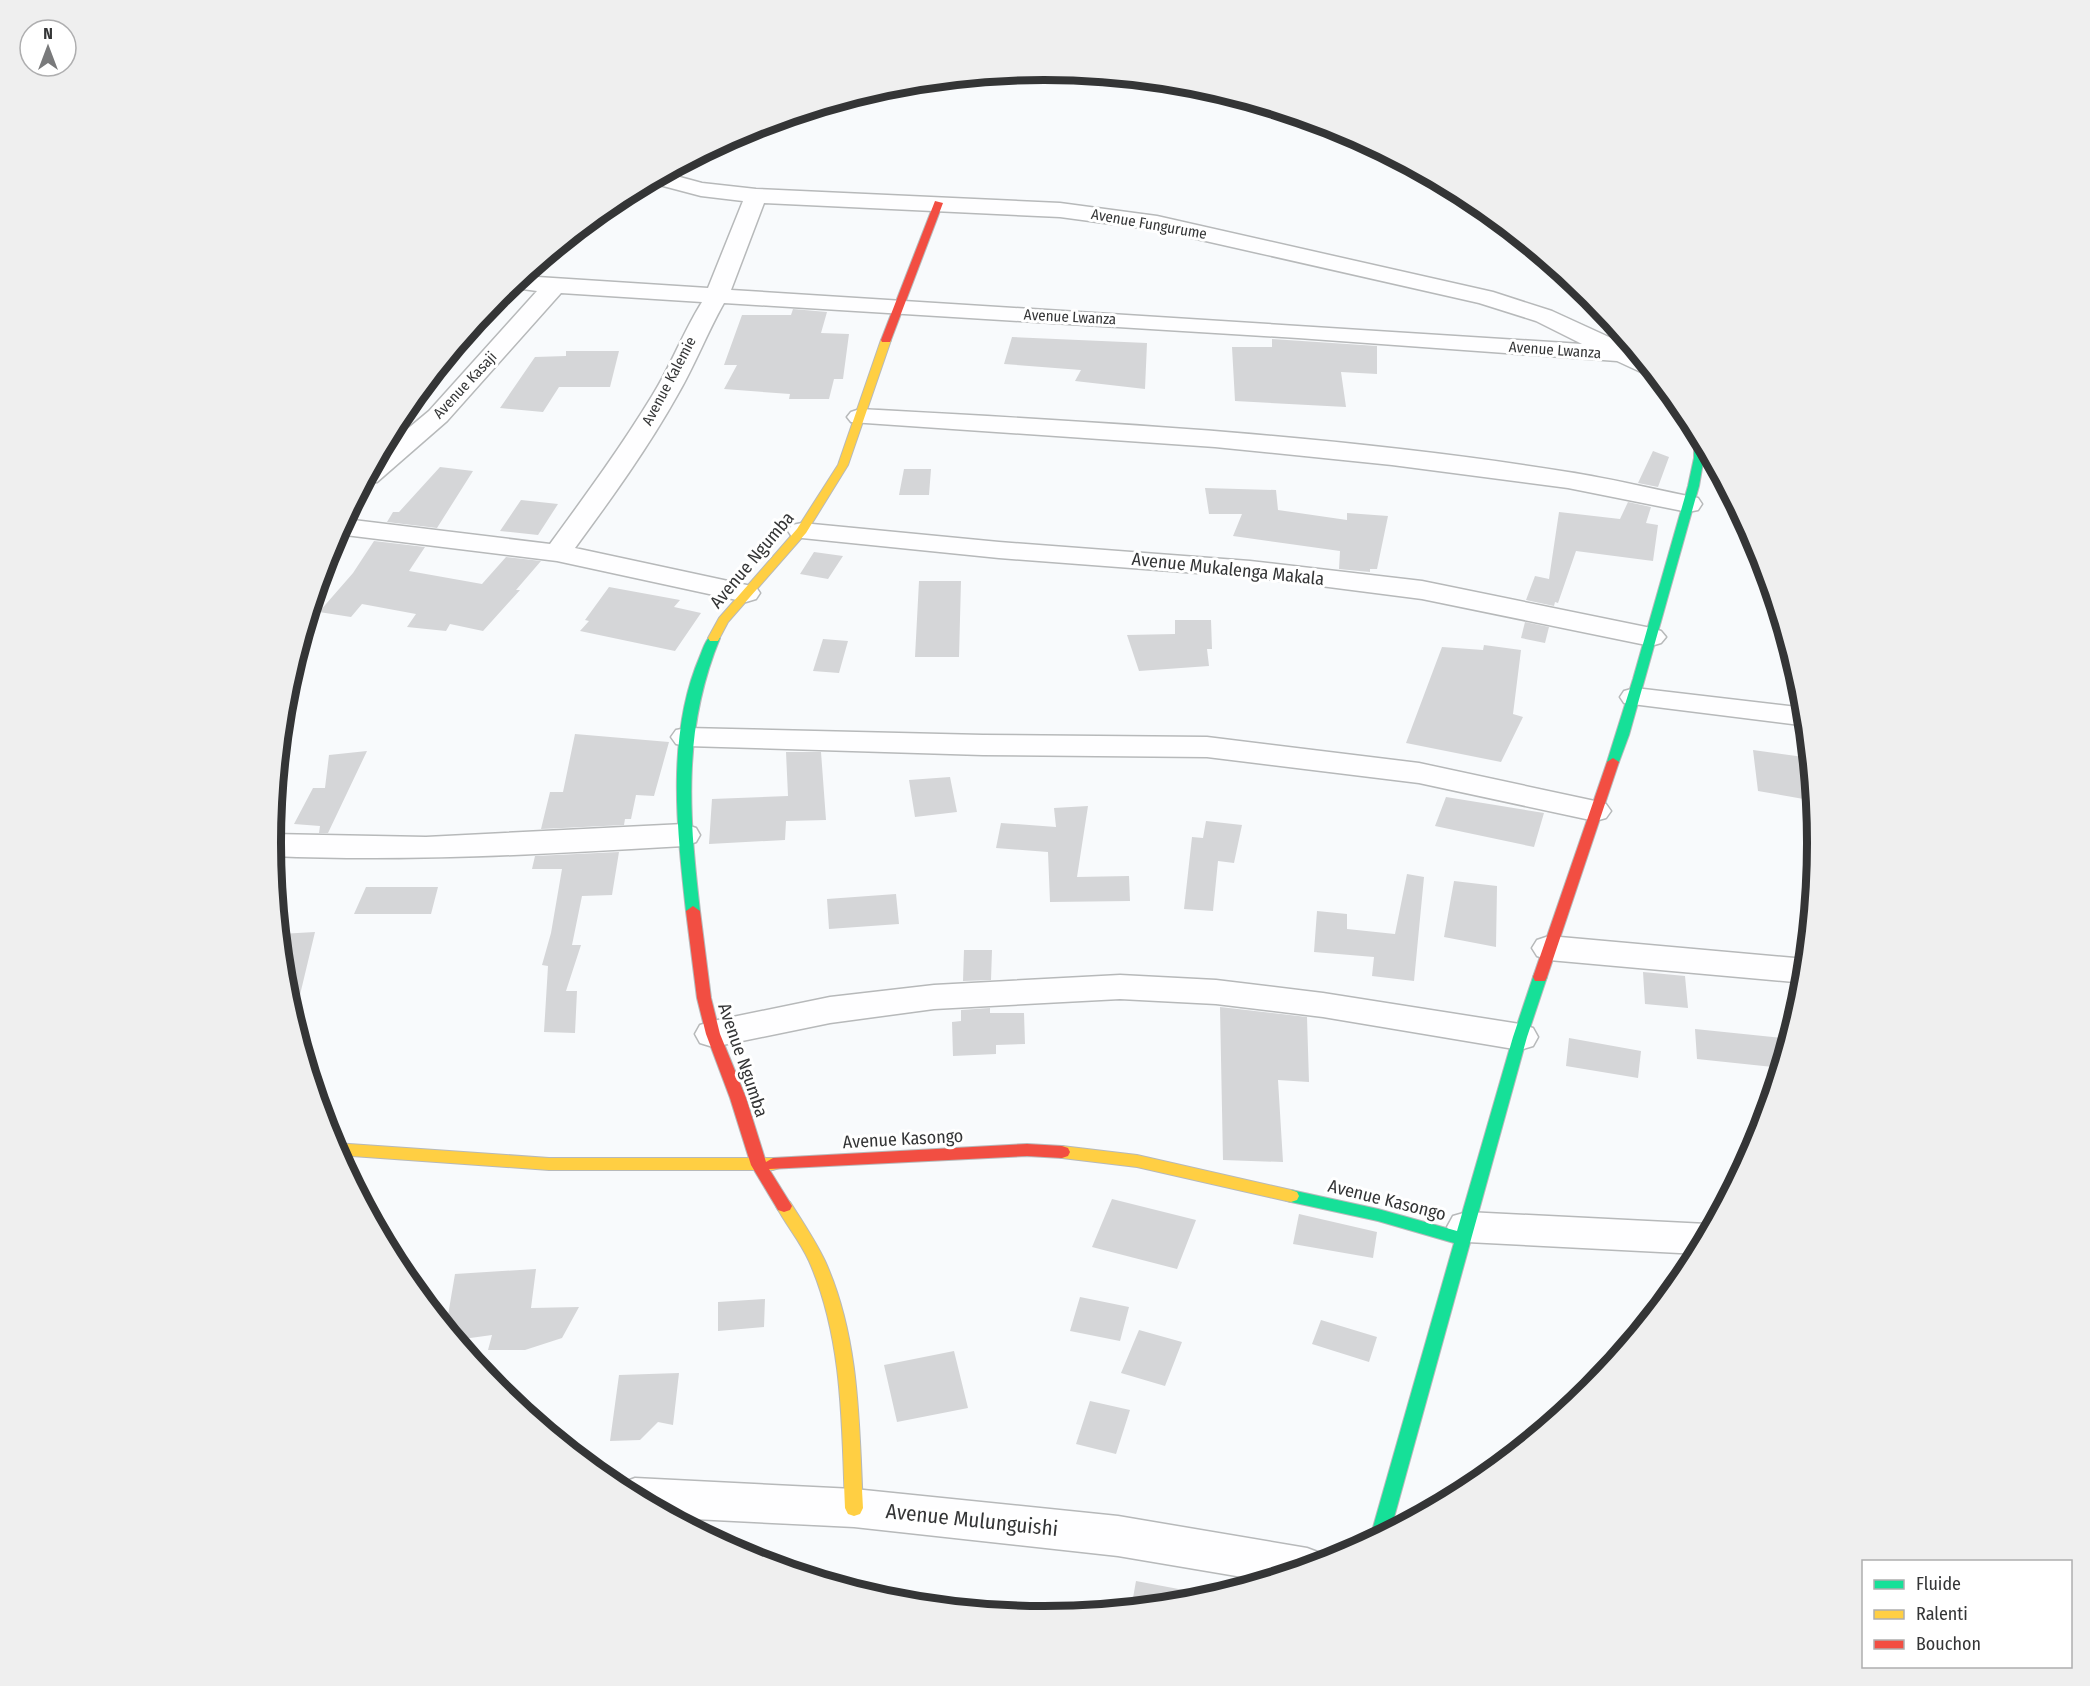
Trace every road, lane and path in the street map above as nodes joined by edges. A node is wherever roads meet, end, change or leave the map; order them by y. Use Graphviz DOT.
graph roads {
  1 [pos="667,180"];
  2 [pos="756,196"];
  3 [pos="938,203"];
  4 [pos="527,283"];
  5 [pos="555,286"];
  6 [pos="717,296"];
  7 [pos="898,306"];
  8 [pos="1626,354"];
  9 [pos="1635,359"];
  10 [pos="860,417"];
  11 [pos="1701,453"];
  12 [pos="383,463"];
  13 [pos="1688,504"];
  14 [pos="350,528"];
  15 [pos="802,531"];
  16 [pos="557,553"];
  17 [pos="746,593"];
  18 [pos="1651,637"];
  19 [pos="1635,697"];
  20 [pos="1798,716"];
  21 [pos="687,737"];
  22 [pos="1595,811"];
  23 [pos="684,835"];
  24 [pos="281,845"];
  25 [pos="1549,948"];
  26 [pos="1798,969"];
  27 [pos="713,1034"];
  28 [pos="1520,1037"];
  29 [pos="346,1150"];
  30 [pos="759,1165"];
  31 [pos="1465,1233"];
  32 [pos="1697,1239"];
  33 [pos="653,1498"];
  34 [pos="854,1508"];
  35 [pos="1382,1529"];
  36 [pos="1292,1565"];
  1 -- 2 [label="street, Avenue Fungurume"];
  2 -- 3 [label="street, Avenue Fungurume"];
  2 -- 6 [label="street, Avenue Kalemie"];
  3 -- 7 [label="street, Avenue Ngumba"];
  3 -- 8 [label="street, Avenue Fungurume"];
  4 -- 5 [label="street, Avenue Lwanza"];
  5 -- 6 [label="street, Avenue Lwanza"];
  5 -- 12 [label="street, Avenue Kasaji"];
  6 -- 7 [label="street, Avenue Lwanza"];
  6 -- 16 [label="street, Avenue Kalemie"];
  7 -- 8 [label="street, Avenue Lwanza"];
  7 -- 10 [label="street, Avenue Ngumba"];
  8 -- 9 [label="street, Avenue Fungurume"];
  10 -- 13 [label="street"];
  10 -- 15 [label="street, Avenue Ngumba"];
  11 -- 13 [label="street"];
  13 -- 18 [label="street"];
  14 -- 16 [label="street"];
  15 -- 17 [label="street, Avenue Ngumba"];
  15 -- 18 [label="street, Avenue Mukalenga Makala"];
  16 -- 17 [label="street"];
  17 -- 21 [label="street, Avenue Ngumba"];
  18 -- 19 [label="street"];
  19 -- 20 [label="street"];
  19 -- 22 [label="street"];
  21 -- 22 [label="street"];
  21 -- 23 [label="street, Avenue Ngumba"];
  22 -- 25 [label="street"];
  23 -- 24 [label="street"];
  23 -- 27 [label="street, Avenue Ngumba"];
  25 -- 26 [label="street"];
  25 -- 28 [label="street"];
  27 -- 28 [label="street"];
  27 -- 30 [label="street, Avenue Ngumba"];
  28 -- 31 [label="street"];
  29 -- 30 [label="street, Avenue Kasongo"];
  30 -- 31 [label="street, Avenue Kasongo"];
  30 -- 34 [label="street, Avenue Ngumba"];
  31 -- 32 [label="street"];
  31 -- 35 [label="street"];
  33 -- 34 [label="street, Avenue Mulunguishi"];
  34 -- 36 [label="street, Avenue Mulunguishi"];
}
